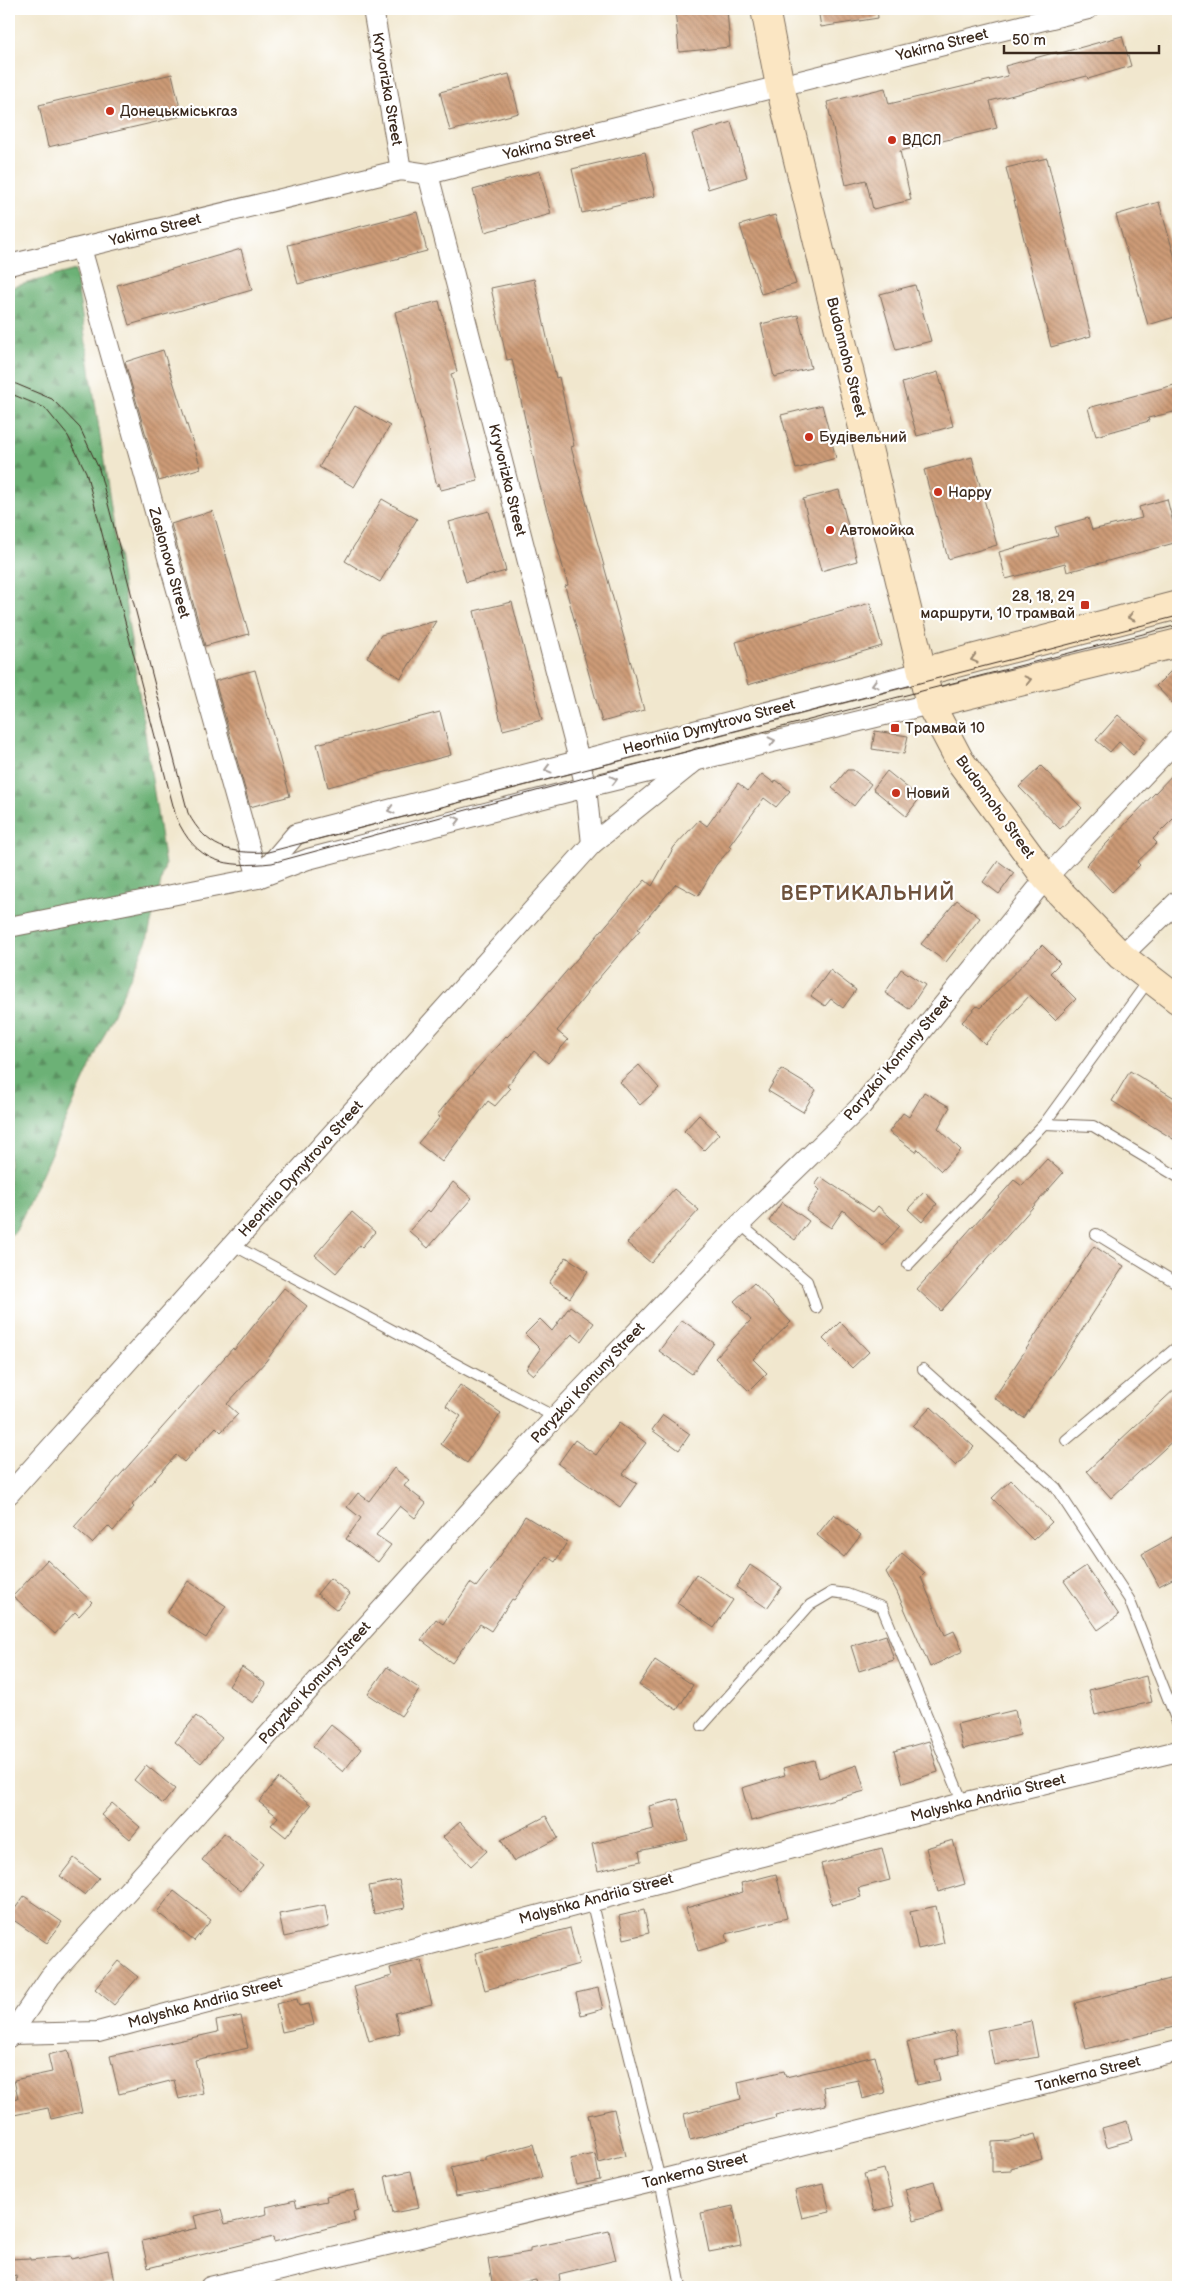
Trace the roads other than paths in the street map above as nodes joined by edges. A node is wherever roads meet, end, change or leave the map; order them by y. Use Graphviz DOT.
graph roads {
  1 [pos="373,9"];
  2 [pos="765,9"];
  3 [pos="1088,9"];
  4 [pos="1049,13"];
  5 [pos="780,86"];
  6 [pos="400,170"];
  7 [pos="428,174"];
  8 [pos="81,248"];
  9 [pos="9,265"];
  10 [pos="1178,605"];
  11 [pos="1178,643"];
  12 [pos="922,672"];
  13 [pos="930,704"];
  14 [pos="1178,739"];
  15 [pos="699,758"];
  16 [pos="579,761"];
  17 [pos="586,787"];
  18 [pos="592,844"];
  19 [pos="258,878"];
  20 [pos="1046,878"];
  21 [pos="1178,901"];
  22 [pos="9,927"];
  23 [pos="1121,956"];
  24 [pos="1150,978"];
  25 [pos="1178,1000"];
  26 [pos="1044,1124"];
  27 [pos="1178,1177"];
  28 [pos="740,1224"];
  29 [pos="1096,1234"];
  30 [pos="233,1245"];
  31 [pos="908,1265"];
  32 [pos="1178,1284"];
  33 [pos="816,1308"];
  34 [pos="1178,1346"];
  35 [pos="922,1369"];
  36 [pos="555,1417"];
  37 [pos="1066,1440"];
  38 [pos="9,1494"];
  39 [pos="1178,1724"];
  40 [pos="702,1726"];
  41 [pos="1178,1751"];
  42 [pos="962,1804"];
  43 [pos="591,1900"];
  44 [pos="11,2035"];
  45 [pos="1178,2051"];
  46 [pos="660,2180"];
  47 [pos="210,2287"];
  48 [pos="681,2287"];
  1 -- 6 [label="street, Kryvorizka Street"];
  2 -- 5 [label="main road, Budonnoho Street"];
  3 -- 4 [label="street, Yakirna Street"];
  4 -- 5 [label="street, Yakirna Street"];
  5 -- 7 [label="street, Yakirna Street"];
  5 -- 12 [label="main road, Budonnoho Street"];
  6 -- 7 [label="street, Yakirna Street"];
  6 -- 8 [label="street, Yakirna Street"];
  7 -- 16 [label="street, Kryvorizka Street"];
  8 -- 9 [label="street, Yakirna Street"];
  8 -- 19 [label="street, Zaslonova Street"];
  10 -- 12 [label="main road, Heorhiia Dymytrova Street, one-way"];
  13 -- 11 [label="main road, Heorhiia Dymytrova Street, one-way"];
  12 -- 13 [label="main road, Budonnoho Street"];
  12 -- 16 [label="street, Heorhiia Dymytrova Street, one-way"];
  15 -- 13 [label="street, Heorhiia Dymytrova Street, one-way"];
  13 -- 20 [label="main road, Budonnoho Street"];
  14 -- 20 [label="street, Paryzkoi Komuny Street"];
  17 -- 15 [label="street, Heorhiia Dymytrova Street, one-way"];
  15 -- 18 [label="street, Heorhiia Dymytrova Street"];
  16 -- 17 [label="street, Kryvorizka Street"];
  16 -- 19 [label="street, Heorhiia Dymytrova Street, one-way"];
  17 -- 18 [label="street"];
  19 -- 17 [label="street, Heorhiia Dymytrova Street, one-way"];
  18 -- 30 [label="street, Heorhiia Dymytrova Street"];
  19 -- 22 [label="street, Heorhiia Dymytrova Street"];
  20 -- 23 [label="main road, Budonnoho Street"];
  20 -- 28 [label="street, Paryzkoi Komuny Street"];
  21 -- 23 [label="street"];
  23 -- 24 [label="main road, Budonnoho Street"];
  24 -- 25 [label="main road, Budonnoho Street"];
  24 -- 26 [label="lane"];
  26 -- 27 [label="lane"];
  26 -- 31 [label="lane"];
  28 -- 33 [label="lane"];
  28 -- 36 [label="street, Paryzkoi Komuny Street"];
  29 -- 32 [label="lane"];
  30 -- 36 [label="lane"];
  30 -- 38 [label="street, Heorhiia Dymytrova Street"];
  34 -- 37 [label="lane"];
  35 -- 39 [label="lane"];
  36 -- 44 [label="street, Paryzkoi Komuny Street"];
  40 -- 42 [label="lane"];
  41 -- 42 [label="street, Malyshka Andriia Street"];
  42 -- 43 [label="street, Malyshka Andriia Street"];
  43 -- 44 [label="street, Malyshka Andriia Street"];
  43 -- 46 [label="lane"];
  45 -- 46 [label="street, Tankerna Street"];
  46 -- 47 [label="street, Tankerna Street"];
  46 -- 48 [label="lane"];
}
